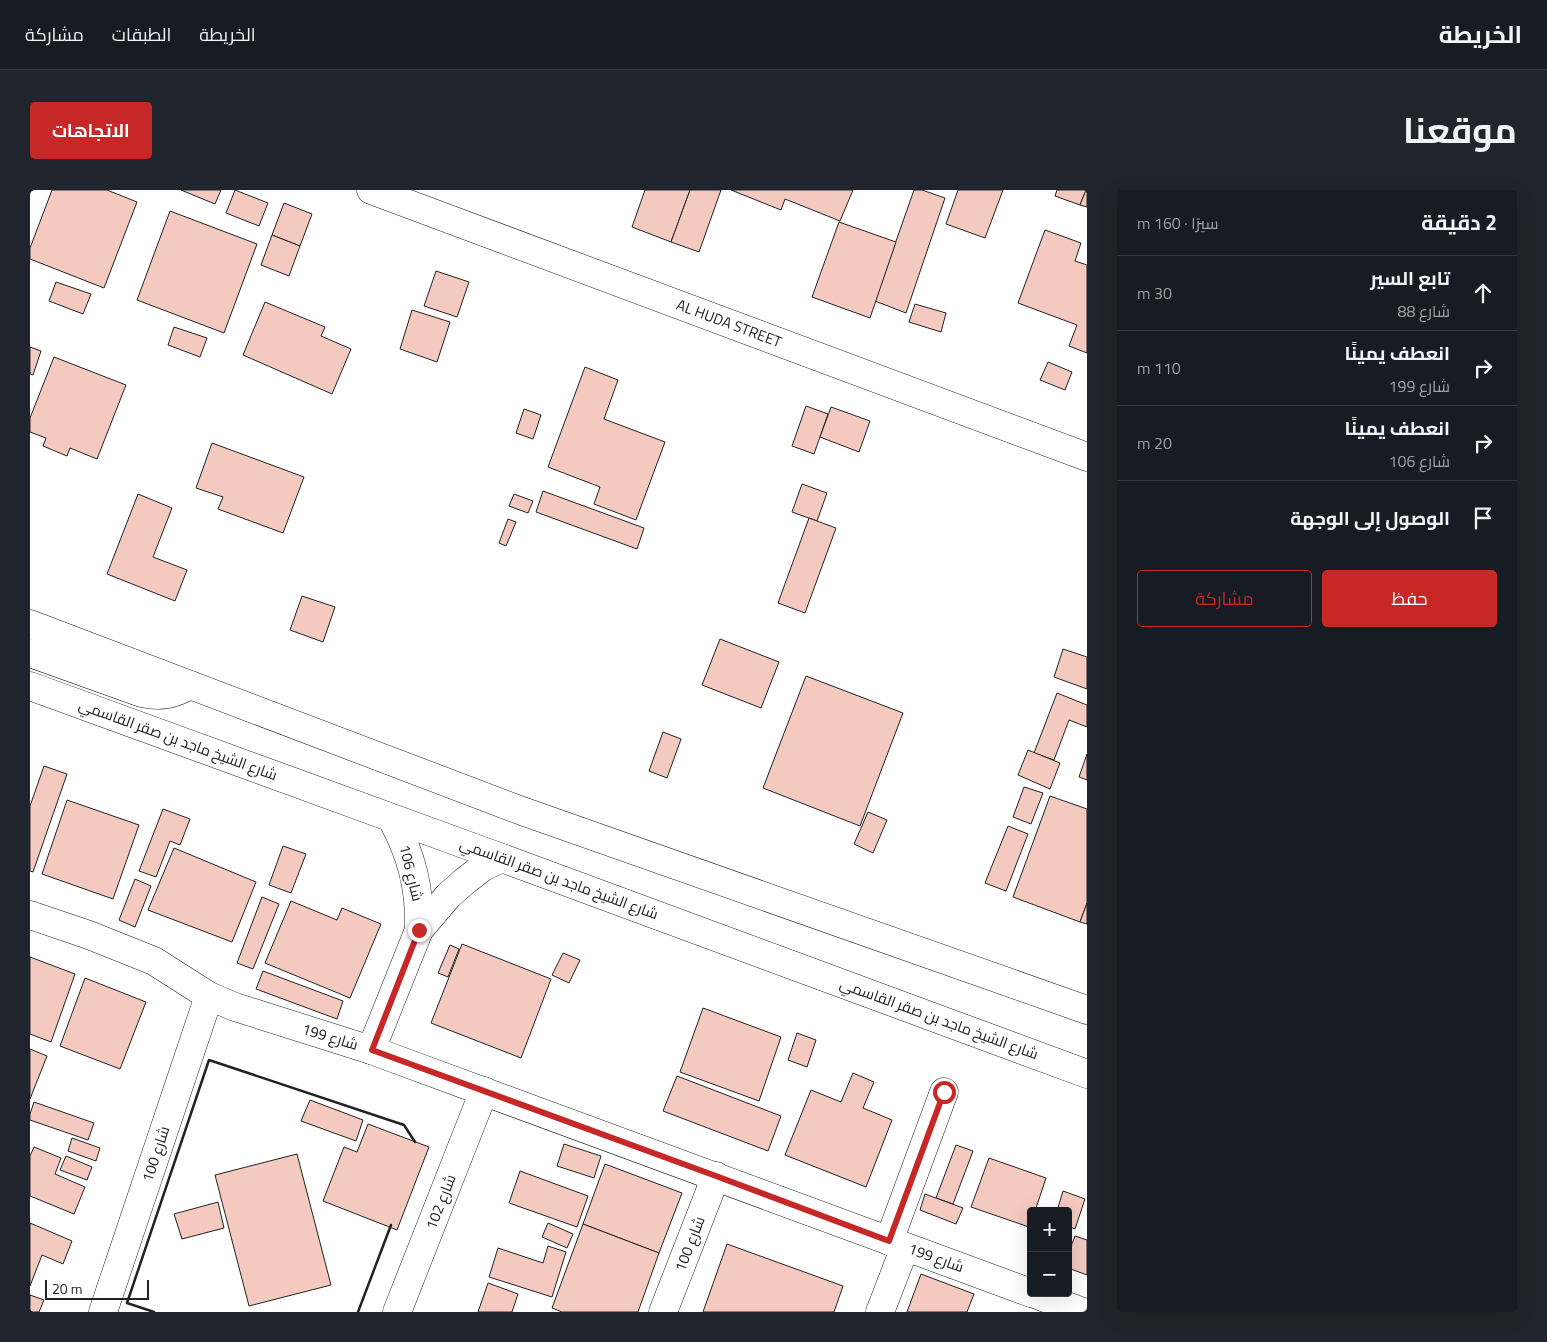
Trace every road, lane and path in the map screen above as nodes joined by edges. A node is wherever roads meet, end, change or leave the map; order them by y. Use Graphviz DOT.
graph roads {
  1 [pos="371,190"];
  2 [pos="1087,457"];
  3 [pos="30,624"];
  4 [pos="30,653"];
  5 [pos="190,685"];
  6 [pos="30,686"];
  7 [pos="392,819"];
  8 [pos="502,858"];
  9 [pos="30,915"];
  10 [pos="419,930"];
  11 [pos="209,996"];
  12 [pos="1087,1010"];
  13 [pos="372,1050"];
  14 [pos="1087,1074"];
  15 [pos="484,1092"];
  16 [pos="944,1092"];
  17 [pos="716,1176"];
  18 [pos="897,1244"];
  19 [pos="1027,1292"];
  20 [pos="1042,1297"];
  21 [pos="103,1312"];
  22 [pos="397,1312"];
  23 [pos="663,1312"];
  24 [pos="880,1312"];
  25 [pos="1084,1312"];
  1 -- 2 [label="street, AL HUDA STREET"];
  3 -- 5 [label="street"];
  4 -- 5 [label="street"];
  5 -- 12 [label="street"];
  6 -- 7 [label="street, شارع الشيخ ماجد بن صقر القاسمي"];
  7 -- 8 [label="street, شارع الشيخ ماجد بن صقر القاسمي"];
  7 -- 10 [label="street, شارع 106"];
  8 -- 10 [label="street, شارع 106"];
  8 -- 14 [label="street, شارع الشيخ ماجد بن صقر القاسمي"];
  9 -- 11 [label="street, شارع 199"];
  10 -- 13 [label="street, شارع 106"];
  11 -- 13 [label="street, شارع 199"];
  11 -- 21 [label="street, شارع 100"];
  13 -- 15 [label="street, شارع 199"];
  15 -- 17 [label="street, شارع 199"];
  15 -- 22 [label="street, شارع 102"];
  16 -- 18 [label="street"];
  17 -- 18 [label="street, شارع 199"];
  17 -- 23 [label="street, شارع 100"];
  18 -- 19 [label="street, شارع 199"];
  18 -- 24 [label="street"];
  20 -- 25 [label="street, شارع 199"];
}
